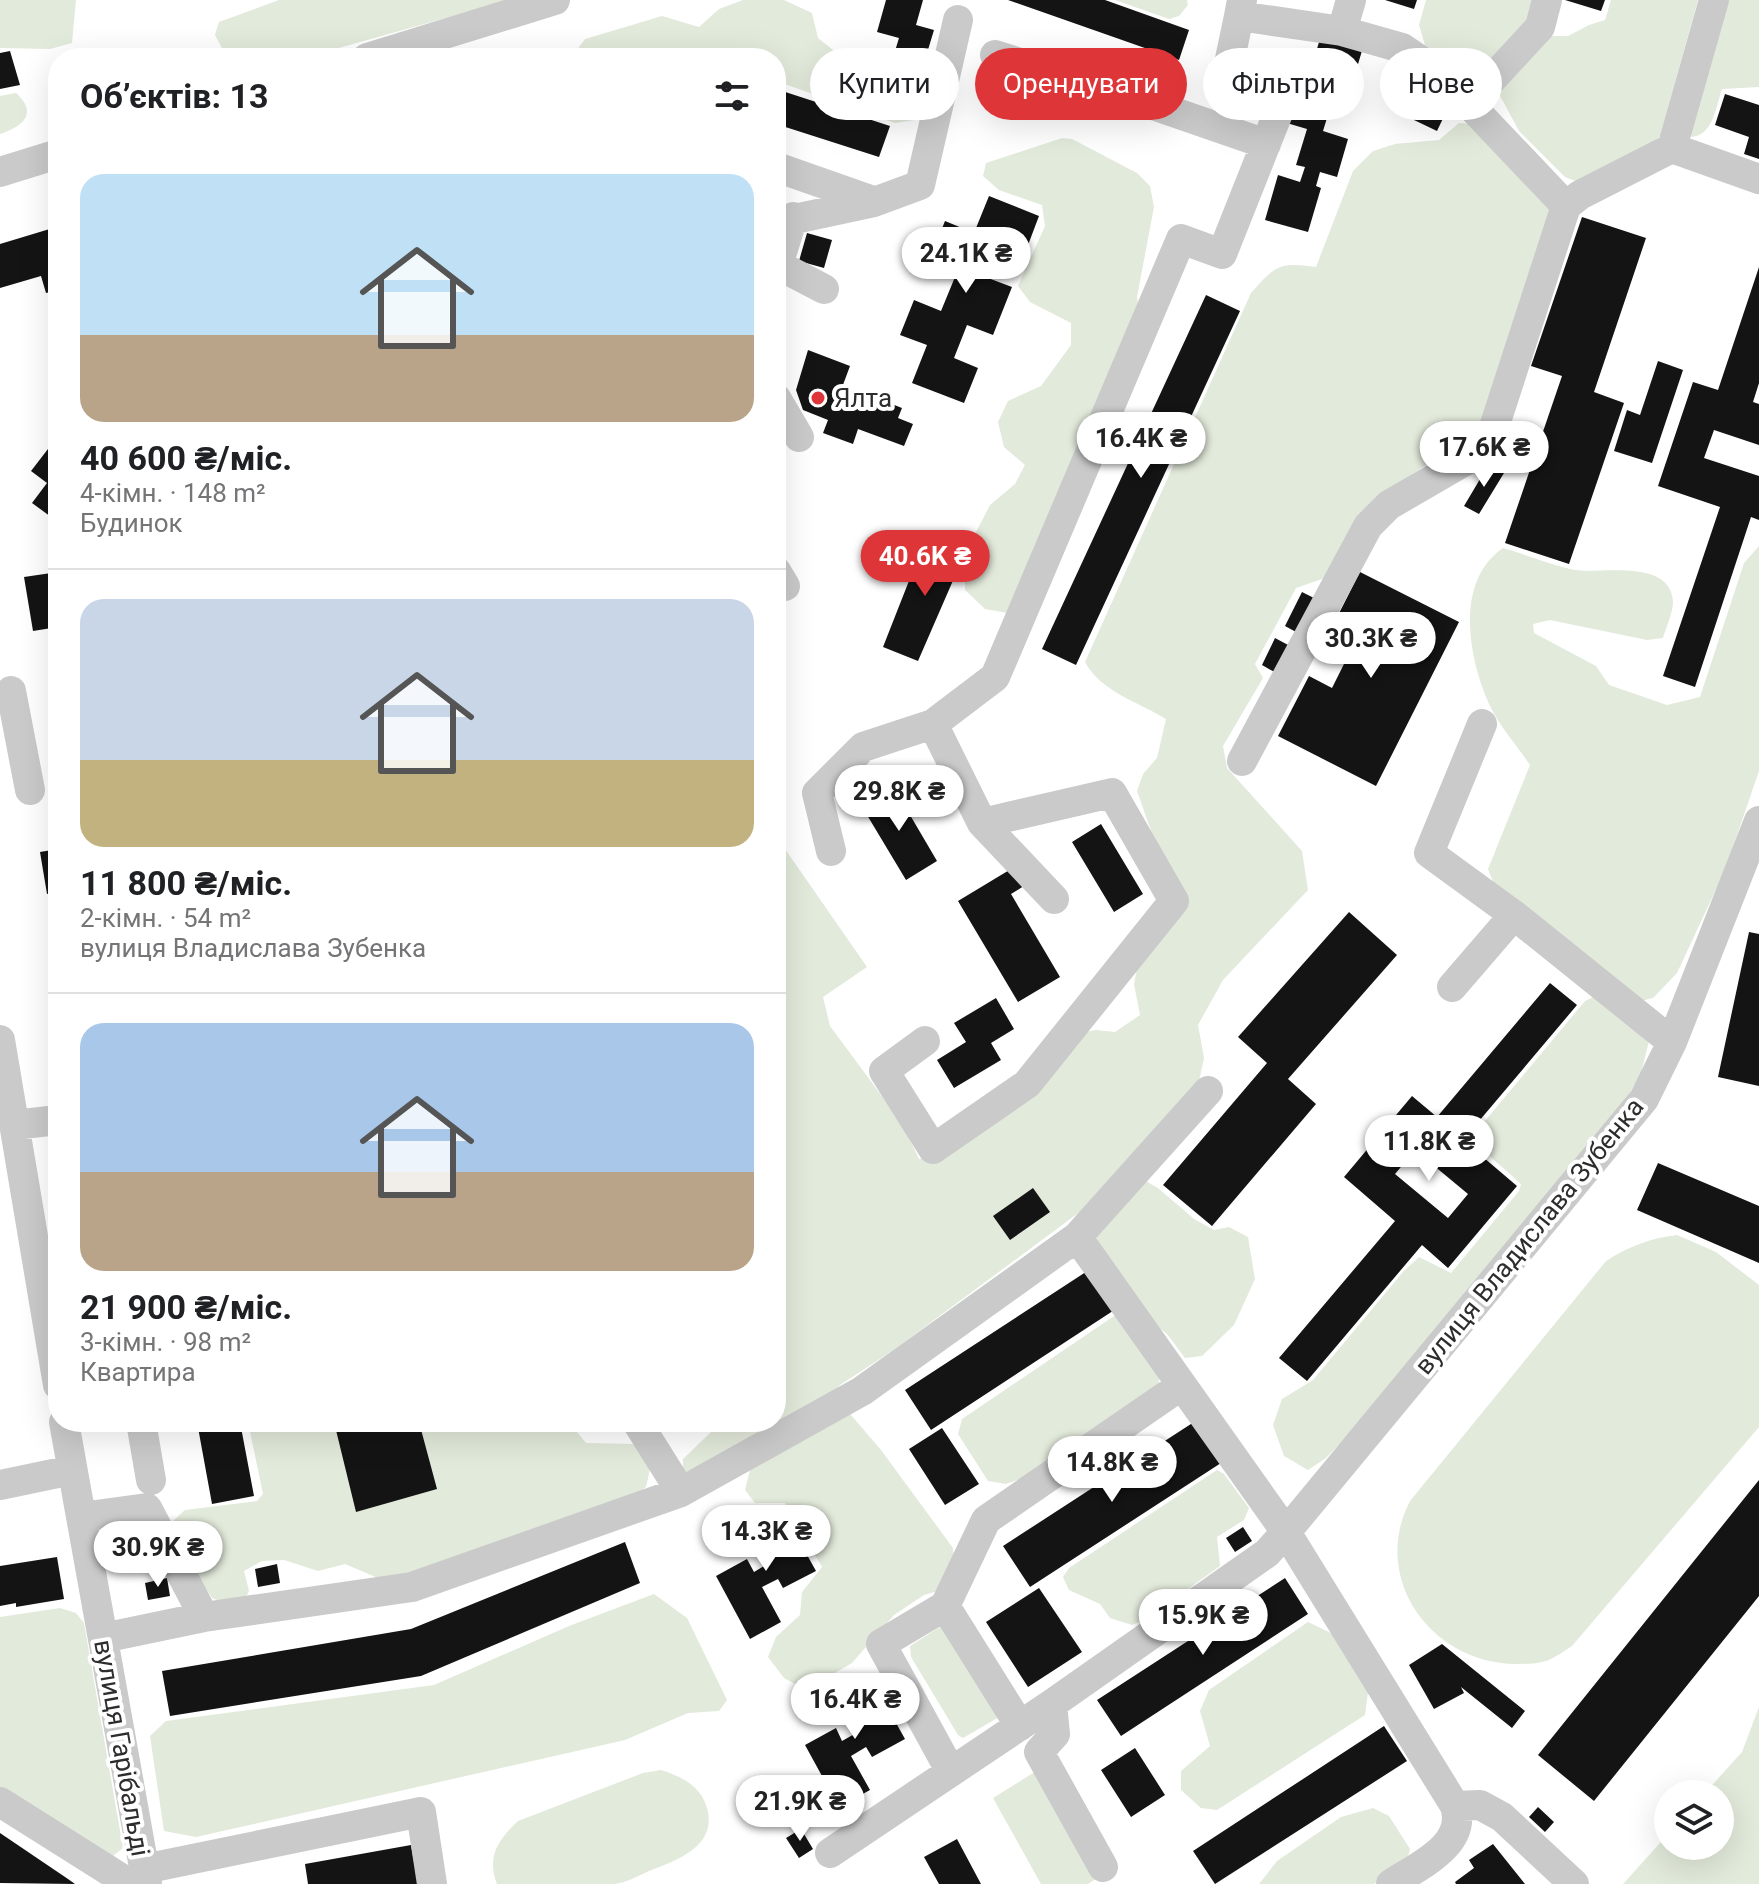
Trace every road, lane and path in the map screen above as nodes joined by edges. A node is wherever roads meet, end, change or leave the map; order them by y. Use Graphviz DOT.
graph roads {
  1 [pos="555,0"];
  2 [pos="1351,0"];
  3 [pos="1547,0"];
  4 [pos="1714,0"];
  5 [pos="1240,8"];
  6 [pos="958,20"];
  7 [pos="1342,31"];
  8 [pos="430,48"];
  9 [pos="1402,48"];
  10 [pos="1502,68"];
  11 [pos="1187,117"];
  12 [pos="1484,120"];
  13 [pos="1266,144"];
  14 [pos="1672,148"];
  15 [pos="48,157"];
  16 [pos="786,171"];
  17 [pos="0,172"];
  18 [pos="1759,179"];
  19 [pos="874,202"];
  20 [pos="1566,206"];
  21 [pos="786,220"];
  22 [pos="786,275"];
  23 [pos="824,289"];
  24 [pos="786,415"];
  25 [pos="799,437"];
  26 [pos="11,691"];
  27 [pos="933,724"];
  28 [pos="1482,724"];
  29 [pos="1242,761"];
  30 [pos="30,790"];
  31 [pos="1759,821"];
  32 [pos="982,823"];
  33 [pos="831,851"];
  34 [pos="1054,899"];
  35 [pos="1514,915"];
  36 [pos="1452,987"];
  37 [pos="0,1040"];
  38 [pos="925,1041"];
  39 [pos="1672,1042"];
  40 [pos="1208,1091"];
  41 [pos="48,1121"];
  42 [pos="14,1125"];
  43 [pos="1077,1237"];
  44 [pos="48,1326"];
  45 [pos="1182,1385"];
  46 [pos="66,1432"];
  47 [pos="143,1432"];
  48 [pos="643,1432"];
  49 [pos="72,1470"];
  50 [pos="151,1480"];
  51 [pos="0,1485"];
  52 [pos="681,1492"];
  53 [pos="81,1517"];
  54 [pos="1286,1532"];
  55 [pos="945,1606"];
  56 [pos="204,1617"];
  57 [pos="103,1638"];
  58 [pos="1052,1704"];
  59 [pos="1020,1726"];
  60 [pos="951,1772"];
  61 [pos="0,1802"];
  62 [pos="1455,1806"];
  63 [pos="830,1853"];
  64 [pos="1103,1867"];
  65 [pos="140,1879"];
  66 [pos="432,1884"];
  67 [pos="1391,1884"];
  68 [pos="1574,1884"];
  1 -- 8 [label="street"];
  2 -- 7 [label="street"];
  3 -- 10 [label="street"];
  4 -- 14 [label="street"];
  5 -- 7 [label="street"];
  5 -- 13 [label="street"];
  6 -- 19 [label="street"];
  7 -- 9 [label="street"];
  11 -- 13 [label="street"];
  12 -- 20 [label="street"];
  13 -- 27 [label="street"];
  14 -- 18 [label="street"];
  14 -- 20 [label="street"];
  15 -- 17 [label="street"];
  16 -- 19 [label="street"];
  19 -- 21 [label="street"];
  20 -- 29 [label="street"];
  22 -- 23 [label="street"];
  24 -- 25 [label="street"];
  26 -- 30 [label="street"];
  27 -- 32 [label="street"];
  27 -- 33 [label="street"];
  28 -- 35 [label="street"];
  31 -- 39 [label="street, вулиця Владислава Зубенка"];
  32 -- 34 [label="street"];
  32 -- 38 [label="street"];
  35 -- 36 [label="street"];
  35 -- 39 [label="street"];
  37 -- 42 [label="street"];
  39 -- 54 [label="street, вулиця Владислава Зубенка"];
  40 -- 43 [label="street"];
  41 -- 42 [label="street"];
  42 -- 44 [label="street"];
  43 -- 45 [label="street"];
  43 -- 52 [label="street"];
  45 -- 54 [label="street"];
  45 -- 55 [label="street"];
  46 -- 49 [label="street, вулиця Гарібальді"];
  47 -- 50 [label="street"];
  48 -- 52 [label="street"];
  49 -- 51 [label="street"];
  49 -- 53 [label="street, вулиця Гарібальді"];
  52 -- 56 [label="street"];
  53 -- 56 [label="street"];
  53 -- 57 [label="street, вулиця Гарібальді"];
  54 -- 58 [label="street, вулиця Владислава Зубенка"];
  54 -- 62 [label="street"];
  55 -- 59 [label="street"];
  55 -- 60 [label="street"];
  56 -- 57 [label="street"];
  57 -- 65 [label="street, вулиця Гарібальді"];
  58 -- 59 [label="street, вулиця Владислава Зубенка"];
  58 -- 64 [label="street"];
  59 -- 60 [label="street, вулиця Владислава Зубенка"];
  60 -- 63 [label="street, вулиця Владислава Зубенка"];
  61 -- 65 [label="street"];
  62 -- 67 [label="street"];
  62 -- 68 [label="street"];
  65 -- 66 [label="street"];
}
